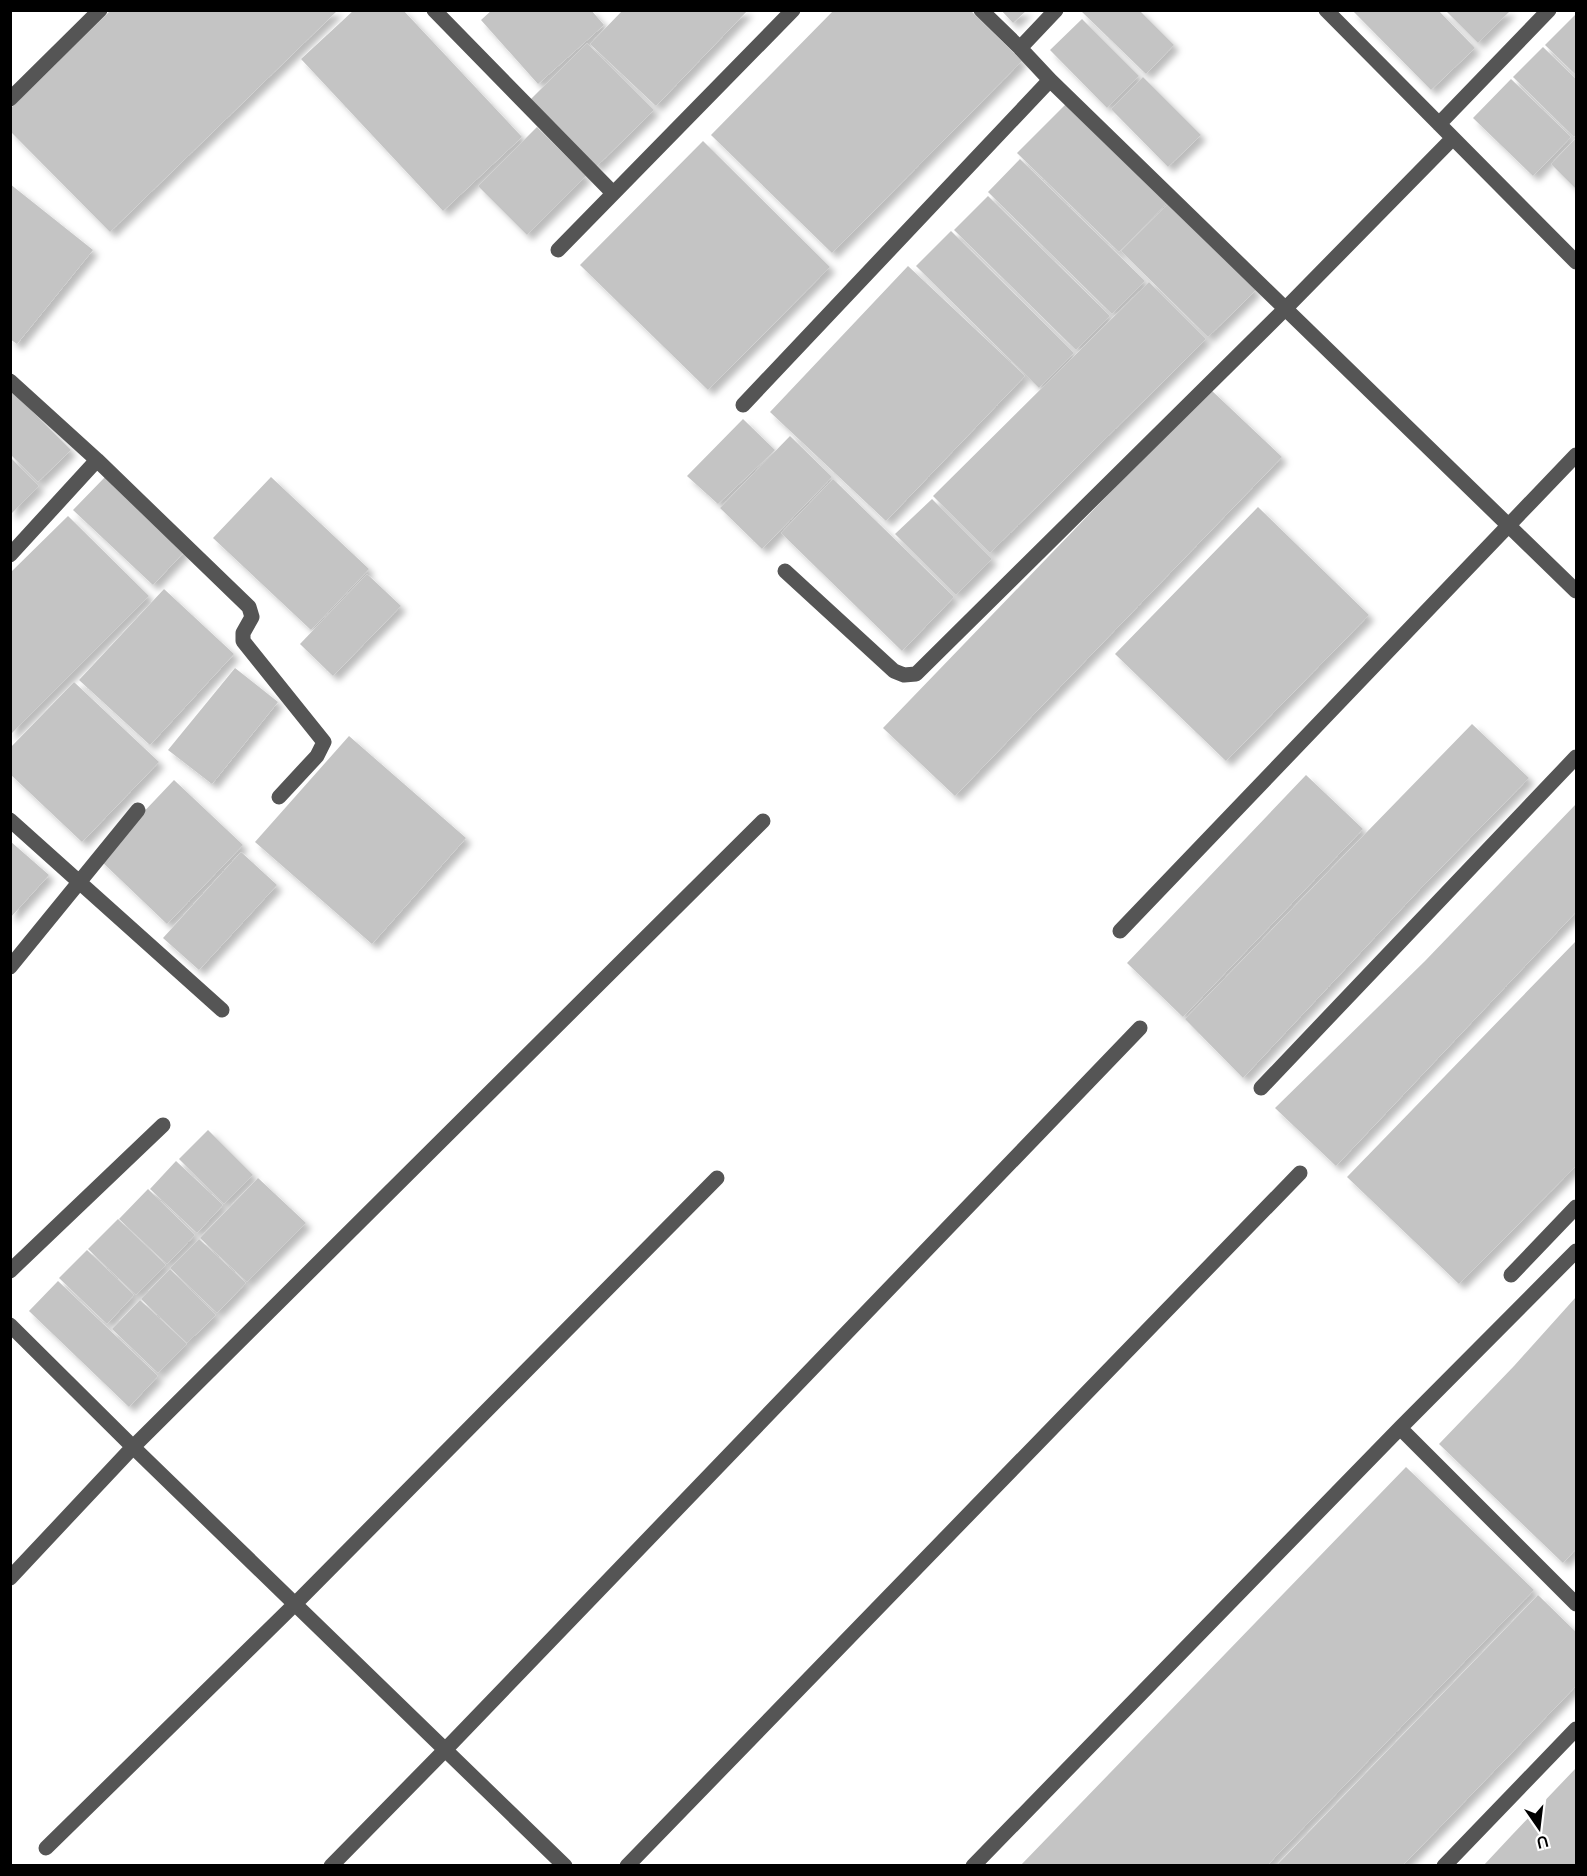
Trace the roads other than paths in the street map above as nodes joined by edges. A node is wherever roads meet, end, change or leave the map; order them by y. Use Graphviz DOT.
graph roads {
  1 [pos="100,10"];
  2 [pos="434,10"];
  3 [pos="793,10"];
  4 [pos="981,10"];
  5 [pos="1056,10"];
  6 [pos="1326,10"];
  7 [pos="1549,10"];
  8 [pos="1020,48"];
  9 [pos="1050,80"];
  10 [pos="10,99"];
  11 [pos="1439,124"];
  12 [pos="1453,138"];
  13 [pos="614,193"];
  14 [pos="558,250"];
  15 [pos="1576,262"];
  16 [pos="1286,309"];
  17 [pos="10,381"];
  18 [pos="743,405"];
  19 [pos="1576,455"];
  20 [pos="97,460"];
  21 [pos="1509,525"];
  22 [pos="10,555"];
  23 [pos="785,571"];
  24 [pos="1576,591"];
  25 [pos="1576,757"];
  26 [pos="279,797"];
  27 [pos="138,810"];
  28 [pos="10,820"];
  29 [pos="763,821"];
  30 [pos="80,883"];
  31 [pos="1120,931"];
  32 [pos="10,967"];
  33 [pos="222,1010"];
  34 [pos="1140,1028"];
  35 [pos="1260,1088"];
  36 [pos="163,1125"];
  37 [pos="1300,1173"];
  38 [pos="717,1178"];
  39 [pos="1576,1207"];
  40 [pos="1576,1251"];
  41 [pos="10,1271"];
  42 [pos="1511,1275"];
  43 [pos="10,1324"];
  44 [pos="1400,1428"];
  45 [pos="133,1447"];
  46 [pos="10,1578"];
  47 [pos="295,1604"];
  48 [pos="1576,1604"];
  49 [pos="1576,1729"];
  50 [pos="445,1750"];
  51 [pos="46,1848"];
  52 [pos="331,1866"];
  53 [pos="565,1866"];
  54 [pos="627,1866"];
  55 [pos="974,1866"];
  56 [pos="1444,1866"];
  1 -- 10 [label="lane"];
  2 -- 13 [label="lane"];
  3 -- 13 [label="lane"];
  4 -- 8 [label="lane"];
  5 -- 8 [label="lane"];
  6 -- 11 [label="lane"];
  7 -- 11 [label="lane"];
  8 -- 9 [label="lane"];
  9 -- 16 [label="lane"];
  9 -- 18 [label="lane"];
  11 -- 12 [label="lane"];
  12 -- 15 [label="lane"];
  12 -- 16 [label="lane"];
  13 -- 14 [label="lane"];
  16 -- 21 [label="lane"];
  16 -- 23 [label="lane"];
  17 -- 20 [label="lane"];
  19 -- 21 [label="lane"];
  20 -- 22 [label="lane"];
  20 -- 26 [label="lane"];
  21 -- 24 [label="lane"];
  21 -- 31 [label="lane"];
  25 -- 35 [label="lane"];
  27 -- 30 [label="lane"];
  28 -- 30 [label="lane"];
  29 -- 45 [label="lane"];
  30 -- 32 [label="lane"];
  30 -- 33 [label="lane"];
  34 -- 50 [label="lane"];
  36 -- 41 [label="lane"];
  37 -- 54 [label="lane"];
  38 -- 47 [label="lane"];
  39 -- 42 [label="lane"];
  40 -- 44 [label="lane"];
  43 -- 45 [label="lane"];
  44 -- 48 [label="lane"];
  44 -- 55 [label="lane"];
  45 -- 46 [label="lane"];
  45 -- 47 [label="lane"];
  47 -- 50 [label="lane"];
  47 -- 51 [label="lane"];
  49 -- 56 [label="lane"];
  50 -- 52 [label="lane"];
  50 -- 53 [label="lane"];
}
